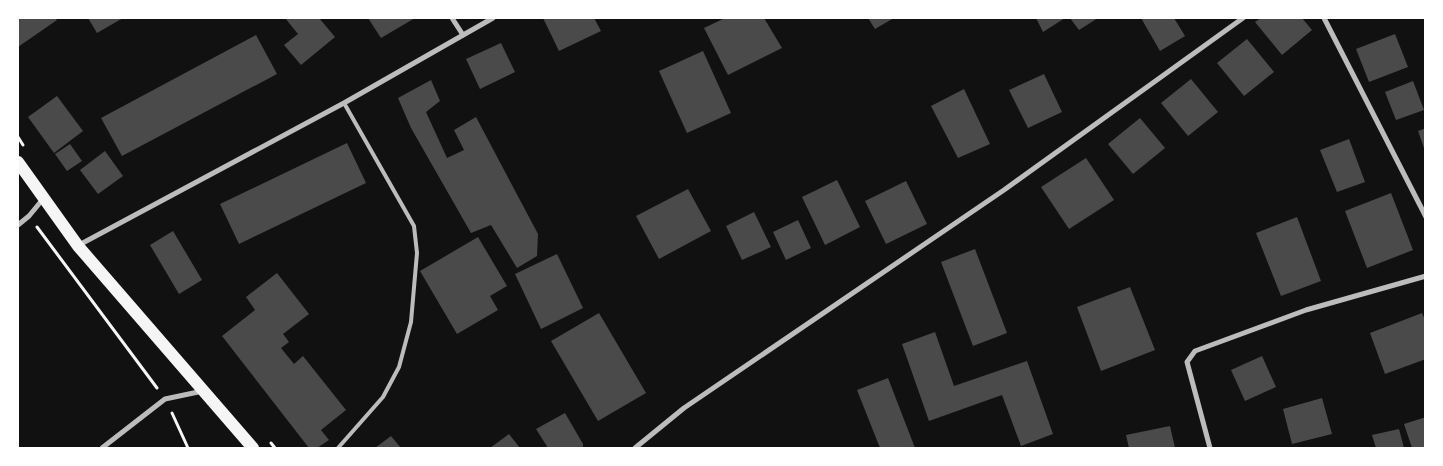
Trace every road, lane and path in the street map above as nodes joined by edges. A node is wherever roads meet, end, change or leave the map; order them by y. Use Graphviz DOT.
graph roads {
  1 [pos="452,18"];
  2 [pos="494,18"];
  3 [pos="1243,18"];
  4 [pos="1324,18"];
  5 [pos="463,35"];
  6 [pos="344,103"];
  7 [pos="18,162"];
  8 [pos="43,199"];
  9 [pos="29,216"];
  10 [pos="1426,217"];
  11 [pos="18,225"];
  12 [pos="78,246"];
  13 [pos="1426,276"];
  14 [pos="204,390"];
  15 [pos="165,398"];
  16 [pos="102,448"];
  17 [pos="188,448"];
  18 [pos="253,448"];
  19 [pos="338,448"];
  20 [pos="635,448"];
  21 [pos="1210,448"];
  1 -- 5 [label="street"];
  2 -- 5 [label="street"];
  3 -- 20 [label="street"];
  4 -- 10 [label="street"];
  5 -- 6 [label="street"];
  6 -- 12 [label="street"];
  6 -- 19 [label="lane"];
  7 -- 8 [label="main road"];
  8 -- 9 [label="street"];
  8 -- 12 [label="main road"];
  9 -- 11 [label="street"];
  9 -- 15 [label="path"];
  12 -- 14 [label="main road"];
  13 -- 21 [label="street"];
  14 -- 15 [label="street"];
  14 -- 18 [label="main road"];
  15 -- 16 [label="street"];
  15 -- 17 [label="path"];
}
